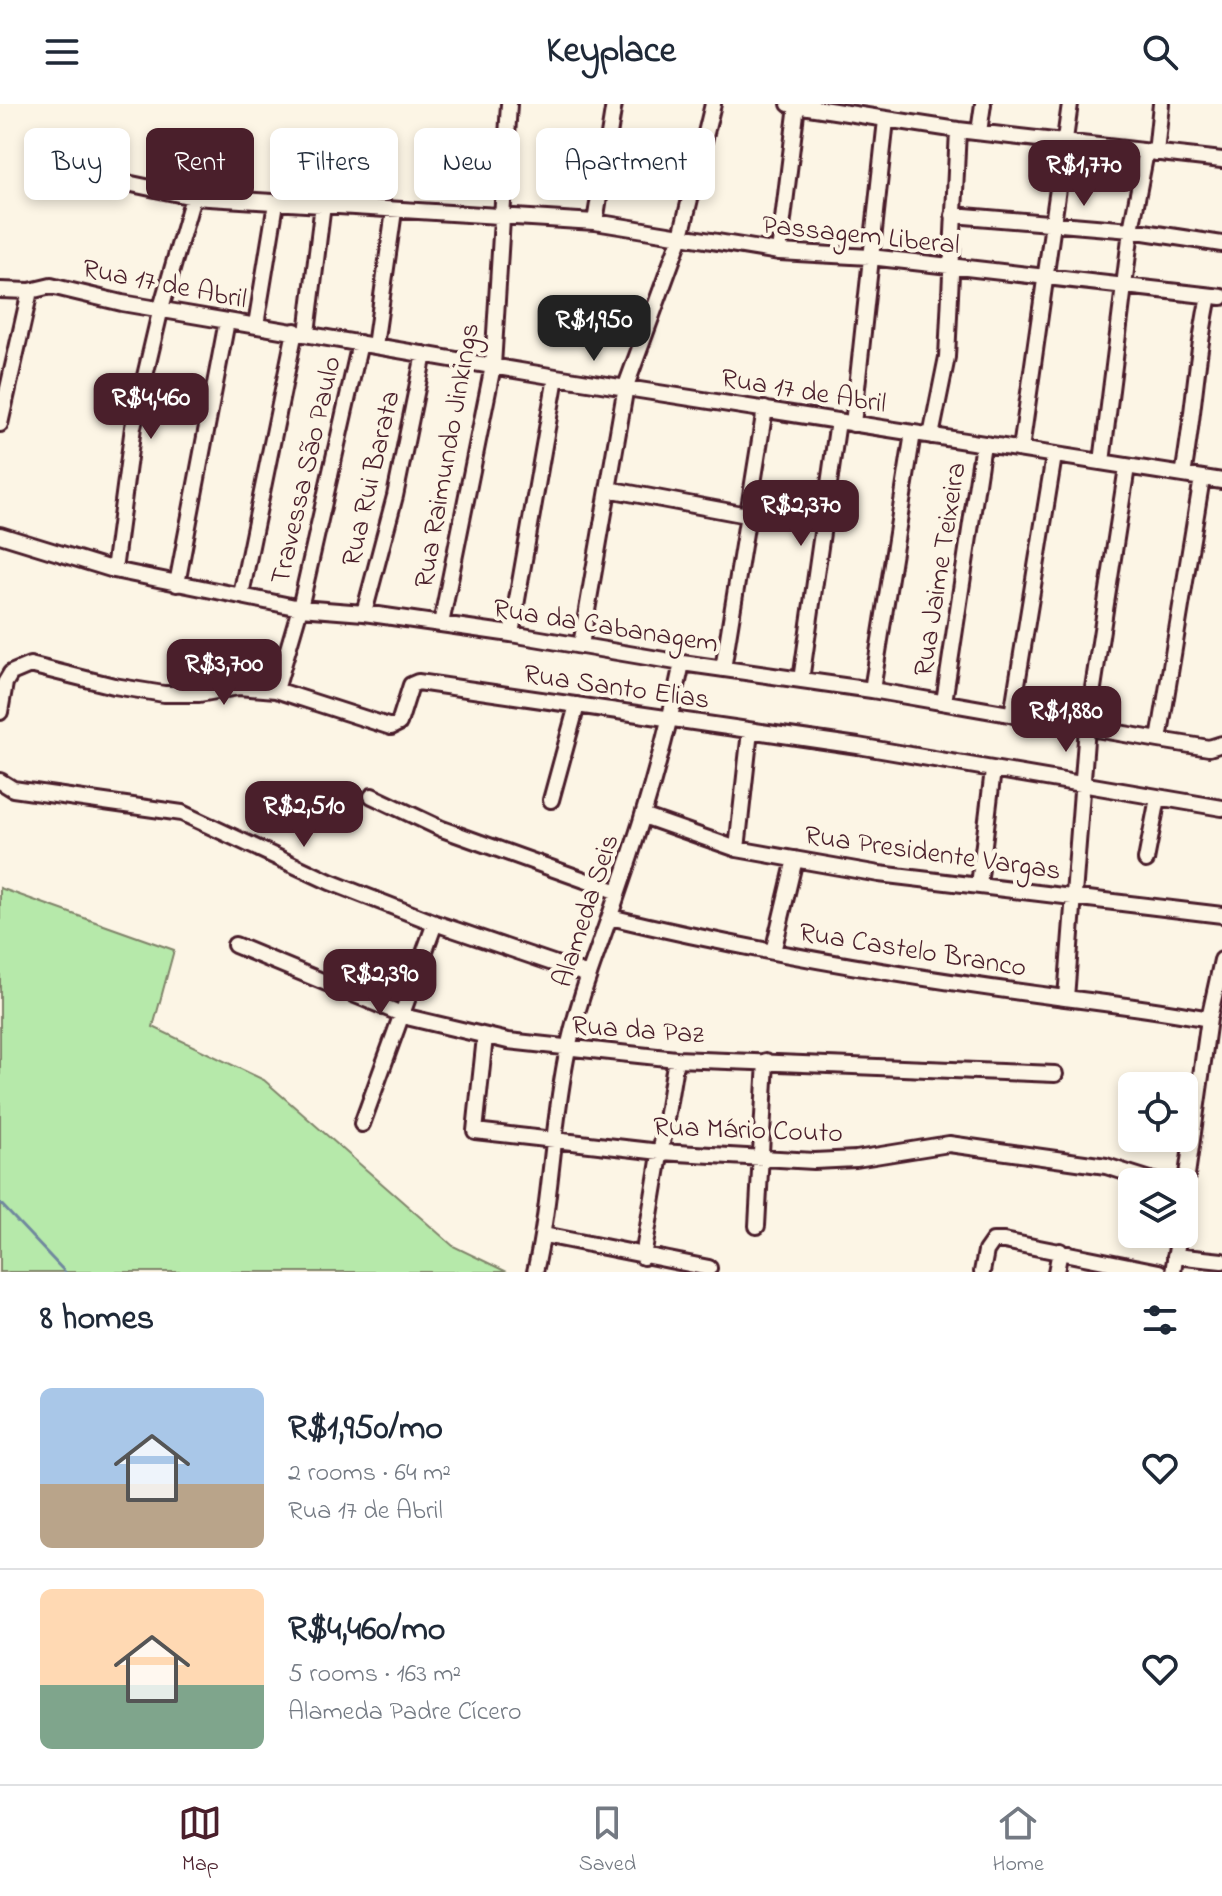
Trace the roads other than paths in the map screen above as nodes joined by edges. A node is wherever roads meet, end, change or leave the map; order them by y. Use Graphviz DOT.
graph roads {
  1 [pos="509,104"];
  2 [pos="614,104"];
  3 [pos="713,104"];
  4 [pos="789,104"];
  5 [pos="898,104"];
  6 [pos="983,104"];
  7 [pos="1070,104"];
  8 [pos="1161,104"];
  9 [pos="804,105"];
  10 [pos="891,121"];
  11 [pos="958,130"];
  12 [pos="979,132"];
  13 [pos="1064,143"];
  14 [pos="1151,152"];
  15 [pos="1222,160"];
  16 [pos="192,200"];
  17 [pos="234,200"];
  18 [pos="276,203"];
  19 [pos="323,204"];
  20 [pos="394,211"];
  21 [pos="505,214"];
  22 [pos="953,215"];
  23 [pos="595,222"];
  24 [pos="1054,225"];
  25 [pos="1131,230"];
  26 [pos="681,236"];
  27 [pos="1222,244"];
  28 [pos="779,252"];
  29 [pos="870,257"];
  30 [pos="953,269"];
  31 [pos="1047,278"];
  32 [pos="1124,286"];
  33 [pos="0,290"];
  34 [pos="30,291"];
  35 [pos="1215,297"];
  36 [pos="161,308"];
  37 [pos="227,321"];
  38 [pos="256,325"];
  39 [pos="301,332"];
  40 [pos="367,344"];
  41 [pos="424,354"];
  42 [pos="493,366"];
  43 [pos="556,377"];
  44 [pos="626,386"];
  45 [pos="765,409"];
  46 [pos="838,421"];
  47 [pos="0,424"];
  48 [pos="853,424"];
  49 [pos="913,433"];
  50 [pos="931,436"];
  51 [pos="983,444"];
  52 [pos="1021,449"];
  53 [pos="1054,456"];
  54 [pos="1102,462"];
  55 [pos="1127,467"];
  56 [pos="1183,475"];
  57 [pos="1202,478"];
  58 [pos="1222,481"];
  59 [pos="608,489"];
  60 [pos="747,515"];
  61 [pos="0,535"];
  62 [pos="114,570"];
  63 [pos="177,584"];
  64 [pos="241,595"];
  65 [pos="300,608"];
  66 [pos="364,613"];
  67 [pos="441,624"];
  68 [pos="511,634"];
  69 [pos="581,645"];
  70 [pos="682,663"];
  71 [pos="723,669"];
  72 [pos="801,680"];
  73 [pos="276,690"];
  74 [pos="872,690"];
  75 [pos="944,702"];
  76 [pos="577,705"];
  77 [pos="0,712"];
  78 [pos="1012,715"];
  79 [pos="670,718"];
  80 [pos="1087,727"];
  81 [pos="750,731"];
  82 [pos="1159,740"];
  83 [pos="1215,746"];
  84 [pos="993,770"];
  85 [pos="0,781"];
  86 [pos="1082,785"];
  87 [pos="372,796"];
  88 [pos="1158,798"];
  89 [pos="551,800"];
  90 [pos="1222,808"];
  91 [pos="643,816"];
  92 [pos="737,849"];
  93 [pos="795,859"];
  94 [pos="1146,860"];
  95 [pos="979,885"];
  96 [pos="618,892"];
  97 [pos="1072,896"];
  98 [pos="1222,915"];
  99 [pos="610,917"];
  100 [pos="435,923"];
  101 [pos="235,945"];
  102 [pos="773,952"];
  103 [pos="1222,960"];
  104 [pos="588,975"];
  105 [pos="1066,998"];
  106 [pos="402,1014"];
  107 [pos="1209,1019"];
  108 [pos="485,1037"];
  109 [pos="567,1049"];
  110 [pos="676,1059"];
  111 [pos="766,1061"];
  112 [pos="1055,1074"];
  113 [pos="362,1124"];
  114 [pos="556,1140"];
  115 [pos="660,1152"];
  116 [pos="760,1159"];
  117 [pos="1187,1168"];
  118 [pos="1118,1171"];
  119 [pos="757,1226"];
  120 [pos="544,1235"];
  121 [pos="1176,1248"];
  122 [pos="1060,1251"];
  123 [pos="1175,1256"];
  124 [pos="643,1257"];
  125 [pos="1222,1261"];
  126 [pos="709,1268"];
  127 [pos="535,1272"];
  128 [pos="982,1272"];
  129 [pos="1056,1272"];
  130 [pos="1159,1272"];
  131 [pos="1173,1272"];
  1 -- 21 [label="street, Rua Raimundo Jinkings"];
  2 -- 23 [label="street"];
  3 -- 26 [label="street"];
  4 -- 9 [label="street"];
  5 -- 10 [label="street"];
  6 -- 12 [label="street"];
  7 -- 13 [label="street"];
  8 -- 14 [label="street"];
  9 -- 10 [label="street"];
  9 -- 28 [label="street"];
  10 -- 11 [label="street"];
  10 -- 29 [label="street"];
  11 -- 12 [label="street"];
  11 -- 22 [label="street"];
  12 -- 13 [label="street"];
  13 -- 14 [label="street"];
  13 -- 24 [label="street"];
  14 -- 15 [label="street"];
  14 -- 25 [label="street"];
  16 -- 36 [label="street"];
  17 -- 18 [label="street, Passagem Liberal"];
  18 -- 19 [label="street, Passagem Liberal"];
  18 -- 38 [label="street"];
  19 -- 20 [label="street, Passagem Liberal"];
  19 -- 39 [label="street"];
  20 -- 21 [label="street, Passagem Liberal"];
  20 -- 40 [label="street, Travessa São Paulo"];
  21 -- 23 [label="street, Passagem Liberal"];
  21 -- 42 [label="street, Rua Raimundo Jinkings"];
  22 -- 24 [label="street"];
  22 -- 30 [label="street"];
  23 -- 26 [label="street, Passagem Liberal"];
  24 -- 25 [label="street"];
  24 -- 31 [label="street"];
  25 -- 27 [label="street"];
  25 -- 32 [label="street"];
  26 -- 28 [label="street, Passagem Liberal"];
  26 -- 44 [label="street"];
  28 -- 29 [label="street, Passagem Liberal"];
  29 -- 30 [label="street, Passagem Liberal"];
  29 -- 48 [label="street"];
  30 -- 31 [label="street, Passagem Liberal"];
  30 -- 50 [label="street"];
  31 -- 32 [label="street, Passagem Liberal"];
  31 -- 52 [label="street"];
  32 -- 35 [label="street, Passagem Liberal"];
  32 -- 54 [label="street"];
  33 -- 34 [label="street, Rua 17 de Abril"];
  34 -- 36 [label="street, Rua 17 de Abril"];
  34 -- 47 [label="street"];
  35 -- 56 [label="street"];
  36 -- 37 [label="street, Rua 17 de Abril"];
  36 -- 62 [label="street"];
  37 -- 38 [label="street, Rua 17 de Abril"];
  37 -- 63 [label="street"];
  38 -- 39 [label="street, Rua 17 de Abril"];
  39 -- 40 [label="street, Rua 17 de Abril"];
  39 -- 64 [label="street"];
  40 -- 41 [label="street, Rua 17 de Abril"];
  40 -- 65 [label="street, Travessa São Paulo"];
  41 -- 42 [label="street, Rua 17 de Abril"];
  41 -- 66 [label="street, Rua Rui Barata"];
  42 -- 43 [label="street, Rua 17 de Abril"];
  42 -- 67 [label="street, Rua Raimundo Jinkings"];
  43 -- 44 [label="street, Rua 17 de Abril"];
  43 -- 68 [label="street"];
  44 -- 45 [label="street, Rua 17 de Abril"];
  44 -- 59 [label="street"];
  45 -- 46 [label="street, Rua 17 de Abril"];
  45 -- 60 [label="street"];
  46 -- 48 [label="street, Rua 17 de Abril"];
  46 -- 72 [label="street"];
  48 -- 49 [label="street, Rua 17 de Abril"];
  49 -- 50 [label="street, Rua 17 de Abril"];
  49 -- 74 [label="street"];
  50 -- 51 [label="street, Rua 17 de Abril"];
  51 -- 52 [label="street, Rua 17 de Abril"];
  51 -- 75 [label="street, Rua Jaime Teixeira"];
  52 -- 53 [label="street, Rua 17 de Abril"];
  53 -- 54 [label="street, Rua 17 de Abril"];
  53 -- 78 [label="street"];
  54 -- 55 [label="street, Rua 17 de Abril"];
  55 -- 56 [label="street, Rua 17 de Abril"];
  55 -- 80 [label="street"];
  56 -- 57 [label="street, Rua 17 de Abril"];
  57 -- 58 [label="street, Rua 17 de Abril"];
  57 -- 82 [label="street"];
  59 -- 60 [label="street"];
  59 -- 69 [label="street"];
  60 -- 71 [label="street"];
  61 -- 62 [label="street, Rua da Cabanagem"];
  62 -- 63 [label="street, Rua da Cabanagem"];
  63 -- 64 [label="street, Rua da Cabanagem"];
  64 -- 65 [label="street, Rua da Cabanagem"];
  65 -- 66 [label="street, Rua da Cabanagem"];
  65 -- 73 [label="street, Travessa São Paulo"];
  66 -- 67 [label="street, Rua da Cabanagem"];
  67 -- 68 [label="street, Rua da Cabanagem"];
  68 -- 69 [label="street, Rua da Cabanagem"];
  69 -- 70 [label="street, Rua da Cabanagem"];
  70 -- 71 [label="street, Rua da Cabanagem"];
  70 -- 79 [label="street, Alameda Seis"];
  71 -- 72 [label="street, Rua da Cabanagem"];
  72 -- 74 [label="street, Rua da Cabanagem"];
  73 -- 76 [label="street, Rua Santo Elias"];
  73 -- 77 [label="street, Rua Santo Elias"];
  74 -- 75 [label="street, Rua da Cabanagem"];
  75 -- 78 [label="street, Rua da Cabanagem"];
  76 -- 79 [label="street, Rua Santo Elias"];
  76 -- 89 [label="street"];
  78 -- 80 [label="street, Rua da Cabanagem"];
  79 -- 81 [label="street, Rua Santo Elias"];
  79 -- 91 [label="street, Alameda Seis"];
  80 -- 82 [label="street, Rua da Cabanagem"];
  80 -- 86 [label="street"];
  81 -- 84 [label="street, Rua Santo Elias"];
  81 -- 92 [label="street"];
  82 -- 83 [label="street, Rua da Cabanagem"];
  84 -- 86 [label="street, Rua Santo Elias"];
  84 -- 95 [label="street"];
  85 -- 100 [label="street"];
  86 -- 88 [label="street, Rua Santo Elias"];
  86 -- 97 [label="street"];
  87 -- 96 [label="street"];
  88 -- 90 [label="street, Rua Santo Elias"];
  88 -- 94 [label="street"];
  91 -- 92 [label="street, Rua Presidente Vargas"];
  91 -- 96 [label="street, Alameda Seis"];
  92 -- 93 [label="street, Rua Presidente Vargas"];
  93 -- 95 [label="street, Rua Presidente Vargas"];
  93 -- 102 [label="street"];
  95 -- 97 [label="street, Rua Presidente Vargas"];
  96 -- 99 [label="street, Alameda Seis"];
  97 -- 98 [label="street, Rua Presidente Vargas"];
  97 -- 105 [label="street"];
  99 -- 102 [label="street, Rua Castelo Branco"];
  99 -- 104 [label="street, Alameda Seis"];
  100 -- 104 [label="street"];
  100 -- 106 [label="street"];
  101 -- 106 [label="street, Rua da Paz"];
  102 -- 105 [label="street, Rua Castelo Branco"];
  103 -- 107 [label="street"];
  104 -- 109 [label="street, Alameda Seis"];
  105 -- 107 [label="street, Rua Castelo Branco"];
  106 -- 108 [label="street, Rua da Paz"];
  106 -- 113 [label="street"];
  107 -- 117 [label="street"];
  108 -- 109 [label="street, Rua da Paz"];
  108 -- 114 [label="street, Rua Mário Couto"];
  109 -- 110 [label="street, Rua da Paz"];
  109 -- 114 [label="street, Alameda Seis"];
  110 -- 111 [label="street, Rua da Paz"];
  110 -- 115 [label="street"];
  111 -- 112 [label="street, Rua da Paz"];
  111 -- 116 [label="street"];
  114 -- 115 [label="street, Rua Mário Couto"];
  114 -- 120 [label="street, Alameda Seis"];
  115 -- 116 [label="street, Rua Mário Couto"];
  115 -- 124 [label="street"];
  116 -- 118 [label="street, Rua Mário Couto"];
  116 -- 119 [label="street"];
  120 -- 124 [label="street"];
  120 -- 127 [label="street, Alameda Seis"];
  121 -- 123 [label="street"];
  122 -- 128 [label="street"];
  122 -- 129 [label="street"];
  122 -- 130 [label="street"];
  123 -- 125 [label="street"];
  123 -- 131 [label="street"];
  124 -- 126 [label="street"];
}
